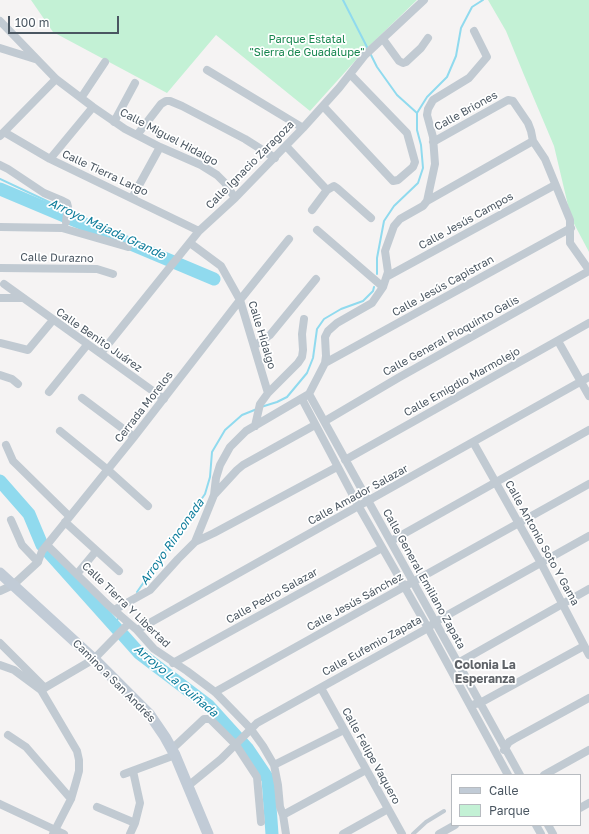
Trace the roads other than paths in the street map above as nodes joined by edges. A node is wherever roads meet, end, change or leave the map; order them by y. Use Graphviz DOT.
graph roads {
  1 [pos="424,0"];
  2 [pos="0,21"];
  3 [pos="474,32"];
  4 [pos="428,38"];
  5 [pos="382,39"];
  6 [pos="0,48"];
  7 [pos="36,59"];
  8 [pos="105,62"];
  9 [pos="207,70"];
  10 [pos="350,74"];
  11 [pos="56,78"];
  12 [pos="135,83"];
  13 [pos="81,98"];
  14 [pos="323,106"];
  15 [pos="93,107"];
  16 [pos="114,122"];
  17 [pos="303,128"];
  18 [pos="2,134"];
  19 [pos="137,135"];
  20 [pos="533,141"];
  21 [pos="433,142"];
  22 [pos="160,146"];
  23 [pos="286,146"];
  24 [pos="275,158"];
  25 [pos="50,159"];
  26 [pos="0,165"];
  27 [pos="555,185"];
  28 [pos="327,190"];
  29 [pos="132,198"];
  30 [pos="235,198"];
  31 [pos="427,202"];
  32 [pos="312,210"];
  33 [pos="371,218"];
  34 [pos="66,222"];
  35 [pos="0,227"];
  36 [pos="571,228"];
  37 [pos="317,230"];
  38 [pos="199,231"];
  39 [pos="289,239"];
  40 [pos="190,243"];
  41 [pos="128,247"];
  42 [pos="0,268"];
  43 [pos="589,270"];
  44 [pos="113,274"];
  45 [pos="388,276"];
  46 [pos="316,279"];
  47 [pos="4,284"];
  48 [pos="383,287"];
  49 [pos="0,298"];
  50 [pos="22,298"];
  51 [pos="240,300"];
  52 [pos="304,319"];
  53 [pos="53,320"];
  54 [pos="589,323"];
  55 [pos="558,341"];
  56 [pos="0,343"];
  57 [pos="87,345"];
  58 [pos="254,346"];
  59 [pos="101,353"];
  60 [pos="325,363"];
  61 [pos="0,375"];
  62 [pos="589,377"];
  63 [pos="580,382"];
  64 [pos="18,384"];
  65 [pos="49,392"];
  66 [pos="268,393"];
  67 [pos="306,396"];
  68 [pos="589,396"];
  69 [pos="82,398"];
  70 [pos="164,399"];
  71 [pos="325,421"];
  72 [pos="315,425"];
  73 [pos="255,426"];
  74 [pos="589,430"];
  75 [pos="60,431"];
  76 [pos="134,437"];
  77 [pos="473,442"];
  78 [pos="6,445"];
  79 [pos="345,460"];
  80 [pos="337,467"];
  81 [pos="108,470"];
  82 [pos="496,482"];
  83 [pos="589,484"];
  84 [pos="214,495"];
  85 [pos="368,501"];
  86 [pos="148,506"];
  87 [pos="359,507"];
  88 [pos="67,519"];
  89 [pos="11,520"];
  90 [pos="518,522"];
  91 [pos="589,536"];
  92 [pos="391,541"];
  93 [pos="195,542"];
  94 [pos="45,548"];
  95 [pos="382,548"];
  96 [pos="96,551"];
  97 [pos="38,562"];
  98 [pos="541,563"];
  99 [pos="119,571"];
  100 [pos="0,572"];
  101 [pos="77,574"];
  102 [pos="413,582"];
  103 [pos="13,585"];
  104 [pos="405,588"];
  105 [pos="589,589"];
  106 [pos="0,591"];
  107 [pos="563,605"];
  108 [pos="114,610"];
  109 [pos="435,622"];
  110 [pos="129,623"];
  111 [pos="428,628"];
  112 [pos="137,630"];
  113 [pos="0,643"];
  114 [pos="584,646"];
  115 [pos="589,655"];
  116 [pos="94,659"];
  117 [pos="173,663"];
  118 [pos="458,663"];
  119 [pos="0,665"];
  120 [pos="321,688"];
  121 [pos="43,689"];
  122 [pos="216,692"];
  123 [pos="589,698"];
  124 [pos="480,703"];
  125 [pos="470,706"];
  126 [pos="344,730"];
  127 [pos="248,731"];
  128 [pos="8,735"];
  129 [pos="237,744"];
  130 [pos="505,747"];
  131 [pos="589,750"];
  132 [pos="173,752"];
  133 [pos="500,760"];
  134 [pos="274,765"];
  135 [pos="366,770"];
  136 [pos="133,771"];
  137 [pos="124,774"];
  138 [pos="507,774"];
  139 [pos="519,774"];
  140 [pos="546,774"];
  141 [pos="188,786"];
  142 [pos="71,799"];
  143 [pos="0,804"];
  144 [pos="97,807"];
  145 [pos="388,809"];
  146 [pos="444,811"];
  147 [pos="283,815"];
  148 [pos="261,822"];
  149 [pos="135,823"];
  150 [pos="453,826"];
  151 [pos="55,832"];
  152 [pos="64,834"];
  153 [pos="130,834"];
  154 [pos="208,834"];
  155 [pos="286,834"];
  156 [pos="343,834"];
  157 [pos="402,834"];
  158 [pos="413,834"];
  159 [pos="439,834"];
  1 -- 5 [label="street, Calle Ignacio Zaragoza"];
  2 -- 7 [label="street, Calle Miguel Hidalgo"];
  3 -- 21 [label="street"];
  4 -- 5 [label="street"];
  5 -- 10 [label="street, Calle Ignacio Zaragoza"];
  6 -- 7 [label="street"];
  7 -- 11 [label="street, Calle Miguel Hidalgo"];
  8 -- 13 [label="street"];
  9 -- 17 [label="street"];
  10 -- 14 [label="street, Calle Ignacio Zaragoza"];
  10 -- 14 [label="street"];
  11 -- 13 [label="street, Calle Miguel Hidalgo"];
  11 -- 18 [label="street"];
  12 -- 16 [label="street"];
  13 -- 15 [label="street, Calle Miguel Hidalgo"];
  14 -- 17 [label="street, Calle Ignacio Zaragoza"];
  15 -- 16 [label="street, Calle Miguel Hidalgo"];
  15 -- 25 [label="street"];
  16 -- 19 [label="street, Calle Miguel Hidalgo"];
  17 -- 23 [label="street, Calle Ignacio Zaragoza"];
  18 -- 25 [label="street, Calle Tierra Largo"];
  19 -- 22 [label="street, Calle Miguel Hidalgo"];
  19 -- 24 [label="street"];
  20 -- 21 [label="street, Calle Briones"];
  20 -- 27 [label="street"];
  20 -- 31 [label="street"];
  21 -- 31 [label="street"];
  22 -- 29 [label="street"];
  22 -- 30 [label="street, Calle Miguel Hidalgo"];
  23 -- 24 [label="street, Calle Ignacio Zaragoza"];
  23 -- 28 [label="street"];
  24 -- 30 [label="street, Calle Ignacio Zaragoza"];
  25 -- 29 [label="street, Calle Tierra Largo"];
  26 -- 34 [label="street"];
  27 -- 36 [label="street"];
  27 -- 45 [label="street, Calle Jesús Campos"];
  28 -- 32 [label="street"];
  28 -- 33 [label="street"];
  29 -- 38 [label="street, Calle Tierra Largo"];
  30 -- 38 [label="street, Calle Ignacio Zaragoza"];
  31 -- 45 [label="street"];
  35 -- 41 [label="street"];
  36 -- 43 [label="street"];
  36 -- 60 [label="street, Calle Jesús Capistran"];
  37 -- 48 [label="street"];
  38 -- 40 [label="street, Calle Ignacio Zaragoza"];
  39 -- 51 [label="street, Cerrada Morelos"];
  40 -- 51 [label="street, Calle Hidalgo"];
  40 -- 59 [label="street, Calle Ignacio Zaragoza"];
  42 -- 44 [label="street, Calle Durazno"];
  43 -- 71 [label="street, Calle General Pioquinto Galis"];
  45 -- 48 [label="street"];
  46 -- 58 [label="street"];
  47 -- 50 [label="street, Calle Benito Juárez"];
  48 -- 60 [label="street"];
  49 -- 50 [label="street"];
  50 -- 53 [label="street, Calle Benito Juárez"];
  51 -- 58 [label="street, Calle Hidalgo"];
  51 -- 70 [label="street, Cerrada Morelos"];
  52 -- 66 [label="street"];
  53 -- 56 [label="street"];
  53 -- 57 [label="street, Calle Benito Juárez"];
  54 -- 55 [label="street, Calle Emigdio Marmolejo"];
  55 -- 63 [label="street"];
  55 -- 79 [label="street, Calle Emigdio Marmolejo"];
  57 -- 59 [label="street, Calle Benito Juárez"];
  57 -- 65 [label="street"];
  58 -- 66 [label="street, Calle Hidalgo"];
  59 -- 70 [label="street, Calle Benito Juárez"];
  60 -- 67 [label="street"];
  61 -- 64 [label="street"];
  62 -- 63 [label="street, Calle Amador Salazar"];
  63 -- 68 [label="street"];
  63 -- 77 [label="street, Calle Amador Salazar"];
  66 -- 73 [label="street"];
  67 -- 71 [label="street, Calle General Emiliano Zapata"];
  67 -- 72 [label="street, Calle General Emiliano Zapata"];
  67 -- 73 [label="street"];
  69 -- 76 [label="street"];
  70 -- 76 [label="street, Cerrada Morelos"];
  71 -- 79 [label="street, Calle General Emiliano Zapata"];
  72 -- 80 [label="street, Calle General Emiliano Zapata"];
  72 -- 84 [label="street"];
  73 -- 84 [label="street"];
  74 -- 82 [label="street"];
  75 -- 81 [label="street"];
  76 -- 81 [label="street, Cerrada Morelos"];
  77 -- 82 [label="street, Calle Antonio Soto Y Gama"];
  77 -- 85 [label="street, Calle Amador Salazar"];
  78 -- 88 [label="street"];
  79 -- 85 [label="street, Calle General Emiliano Zapata"];
  80 -- 87 [label="street, Calle General Emiliano Zapata"];
  80 -- 93 [label="street"];
  81 -- 86 [label="street"];
  81 -- 88 [label="street, Cerrada Morelos"];
  82 -- 90 [label="street, Calle Antonio Soto Y Gama"];
  82 -- 92 [label="street"];
  83 -- 90 [label="street, Calle Jesús Sánchez"];
  84 -- 93 [label="street"];
  85 -- 87 [label="street, Calle Amador Salazar"];
  85 -- 92 [label="street, Calle General Emiliano Zapata"];
  87 -- 95 [label="street, Calle General Emiliano Zapata"];
  87 -- 112 [label="street, Calle Amador Salazar"];
  88 -- 94 [label="street, Cerrada Morelos"];
  88 -- 96 [label="street"];
  89 -- 97 [label="street"];
  90 -- 98 [label="street, Calle Antonio Soto Y Gama"];
  90 -- 102 [label="street, Calle Jesús Sánchez"];
  91 -- 98 [label="street, Calle Eufemio Zapata"];
  92 -- 102 [label="street, Calle General Emiliano Zapata"];
  93 -- 108 [label="street"];
  94 -- 97 [label="street, Cerrada Morelos"];
  94 -- 101 [label="street, Calle Tierra Y Libertad"];
  95 -- 104 [label="street, Calle General Emiliano Zapata"];
  95 -- 117 [label="street, Calle Pedro Salazar"];
  96 -- 99 [label="street"];
  96 -- 101 [label="street"];
  97 -- 103 [label="street, Cerrada Morelos"];
  98 -- 107 [label="street, Calle Antonio Soto Y Gama"];
  98 -- 109 [label="street, Calle Eufemio Zapata"];
  100 -- 103 [label="street, Camino a San Andrés"];
  101 -- 108 [label="street, Calle Tierra Y Libertad"];
  102 -- 104 [label="street, Calle Jesús Sánchez"];
  102 -- 109 [label="street, Calle General Emiliano Zapata"];
  103 -- 106 [label="street, Cerrada Morelos"];
  103 -- 116 [label="street, Camino a San Andrés"];
  104 -- 111 [label="street, Calle General Emiliano Zapata"];
  104 -- 122 [label="street, Calle Jesús Sánchez"];
  105 -- 107 [label="street"];
  107 -- 114 [label="street, Calle Antonio Soto Y Gama"];
  107 -- 118 [label="street"];
  108 -- 110 [label="street, Calle Tierra Y Libertad"];
  109 -- 111 [label="street, Calle Eufemio Zapata"];
  109 -- 118 [label="street, Calle General Emiliano Zapata"];
  110 -- 112 [label="street, Calle Tierra Y Libertad"];
  110 -- 116 [label="street"];
  111 -- 120 [label="street, Calle Eufemio Zapata"];
  111 -- 125 [label="street, Calle General Emiliano Zapata"];
  112 -- 117 [label="street, Calle Tierra Y Libertad"];
  113 -- 121 [label="street"];
  114 -- 115 [label="street, Calle Antonio Soto Y Gama"];
  114 -- 124 [label="street"];
  116 -- 121 [label="street"];
  116 -- 132 [label="street, Camino a San Andrés"];
  117 -- 122 [label="street, Calle Tierra Y Libertad"];
  118 -- 124 [label="street, Calle General Emiliano Zapata"];
  119 -- 121 [label="street"];
  120 -- 126 [label="street, Calle Felipe Vaquero"];
  120 -- 127 [label="street, Calle Eufemio Zapata"];
  121 -- 142 [label="street"];
  122 -- 127 [label="street, Calle Tierra Y Libertad"];
  123 -- 130 [label="street"];
  124 -- 125 [label="street"];
  124 -- 130 [label="street, Calle General Emiliano Zapata"];
  125 -- 133 [label="street, Calle General Emiliano Zapata"];
  126 -- 134 [label="street"];
  126 -- 135 [label="street, Calle Felipe Vaquero"];
  127 -- 129 [label="street, Calle Eufemio Zapata"];
  127 -- 134 [label="street, Calle Tierra Y Libertad"];
  128 -- 142 [label="street"];
  129 -- 132 [label="street"];
  129 -- 141 [label="street, Calle Eufemio Zapata"];
  129 -- 148 [label="street"];
  130 -- 133 [label="street"];
  130 -- 139 [label="street, Calle General Emiliano Zapata"];
  131 -- 140 [label="street"];
  132 -- 136 [label="street"];
  132 -- 141 [label="street, Camino a San Andrés"];
  133 -- 138 [label="street, Calle General Emiliano Zapata"];
  134 -- 147 [label="street, Calle Tierra Y Libertad"];
  135 -- 145 [label="street, Calle Felipe Vaquero"];
  135 -- 147 [label="street"];
  136 -- 137 [label="street"];
  136 -- 149 [label="street"];
  141 -- 154 [label="street, Camino a San Andrés"];
  142 -- 151 [label="street"];
  143 -- 151 [label="street"];
  144 -- 149 [label="street"];
  145 -- 156 [label="street"];
  145 -- 157 [label="street, Calle Felipe Vaquero"];
  146 -- 158 [label="lane"];
  147 -- 155 [label="street, Calle Tierra Y Libertad"];
  149 -- 153 [label="street"];
  150 -- 159 [label="street"];
  151 -- 152 [label="street"];
}
